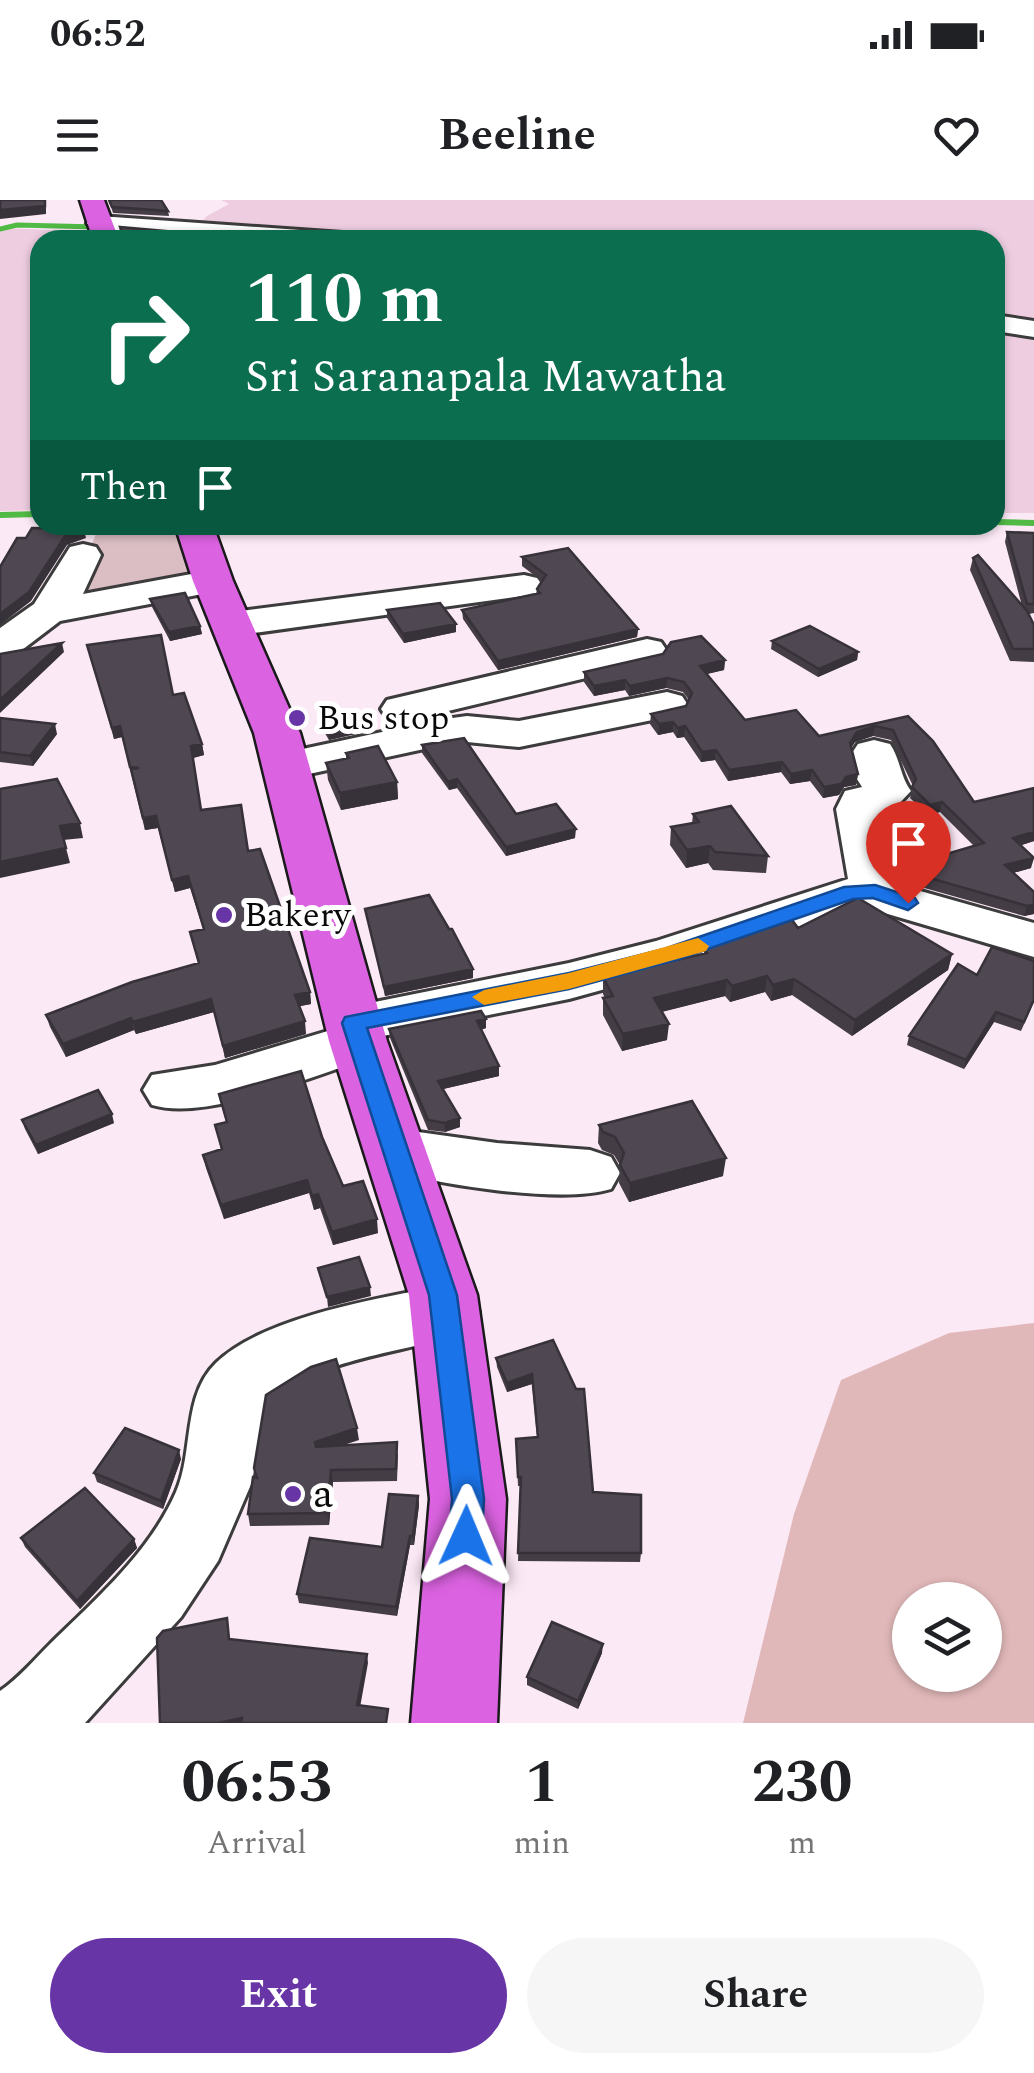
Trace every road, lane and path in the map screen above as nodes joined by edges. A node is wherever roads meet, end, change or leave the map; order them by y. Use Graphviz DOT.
graph roads {
  1 [pos="100,223"];
  2 [pos="161,230"];
  3 [pos="200,230"];
  4 [pos="1005,325"];
  5 [pos="1034,329"];
  6 [pos="198,535"];
  7 [pos="84,555"];
  8 [pos="524,586"];
  9 [pos="223,603"];
  10 [pos="48,612"];
  11 [pos="0,647"];
  12 [pos="647,650"];
  13 [pos="667,706"];
  14 [pos="282,752"];
  15 [pos="874,753"];
  16 [pos="875,891"];
  17 [pos="1034,940"];
  18 [pos="356,1032"];
  19 [pos="172,1090"];
  20 [pos="397,1151"];
  21 [pos="590,1173"];
  22 [pos="446,1312"];
  23 [pos="24,1723"];
  24 [pos="454,1723"];
  1 -- 2 [label="street"];
  1 -- 3 [label="street"];
  4 -- 5 [label="street"];
  6 -- 9 [label="highway"];
  7 -- 10 [label="street"];
  8 -- 9 [label="street"];
  9 -- 10 [label="street"];
  9 -- 14 [label="highway"];
  10 -- 11 [label="street"];
  12 -- 14 [label="street"];
  13 -- 14 [label="street"];
  14 -- 18 [label="highway"];
  15 -- 16 [label="street"];
  16 -- 17 [label="street"];
  16 -- 18 [label="street"];
  18 -- 19 [label="street"];
  18 -- 20 [label="highway"];
  20 -- 21 [label="street"];
  20 -- 22 [label="highway"];
  22 -- 23 [label="street"];
  22 -- 24 [label="highway"];
}
